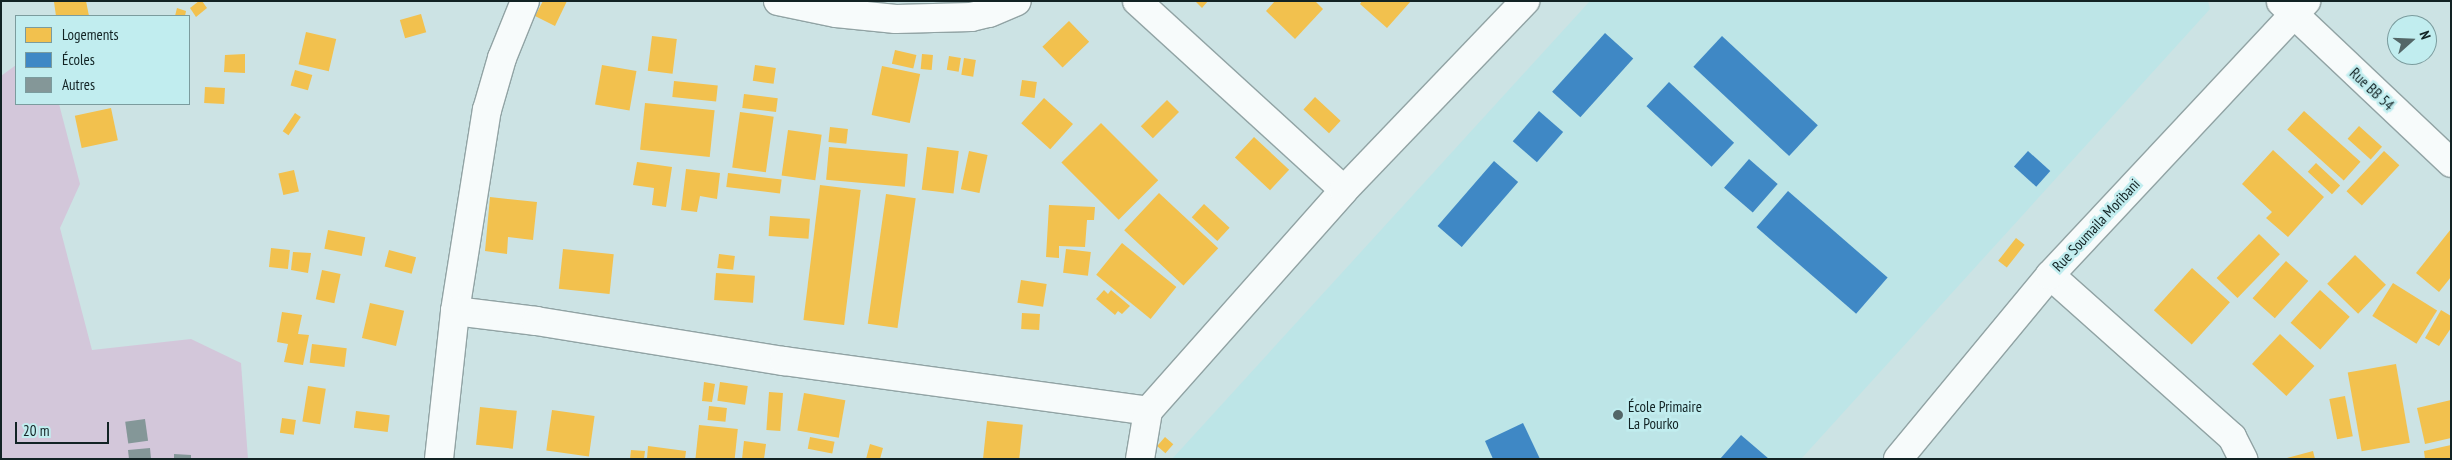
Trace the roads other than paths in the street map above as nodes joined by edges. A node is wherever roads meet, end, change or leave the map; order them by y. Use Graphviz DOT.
graph roads {
  1 [pos="525,1"];
  2 [pos="778,1"];
  3 [pos="1016,1"];
  4 [pos="1137,1"];
  5 [pos="1524,1"];
  6 [pos="2293,6"];
  7 [pos="2451,163"];
  8 [pos="1344,190"];
  9 [pos="2050,275"];
  10 [pos="455,311"];
  11 [pos="1148,411"];
  12 [pos="440,459"];
  13 [pos="1140,459"];
  14 [pos="1898,459"];
  15 [pos="2242,459"];
  1 -- 10 [label="street"];
  2 -- 3 [label="street"];
  4 -- 8 [label="street"];
  5 -- 8 [label="street"];
  6 -- 7 [label="street, Rue BB 54"];
  6 -- 9 [label="street, Rue Soumaila Moribani"];
  8 -- 11 [label="street"];
  9 -- 14 [label="street, Rue Soumaila Moribani"];
  9 -- 15 [label="street"];
  10 -- 11 [label="street"];
  10 -- 12 [label="street"];
  11 -- 13 [label="street"];
}
